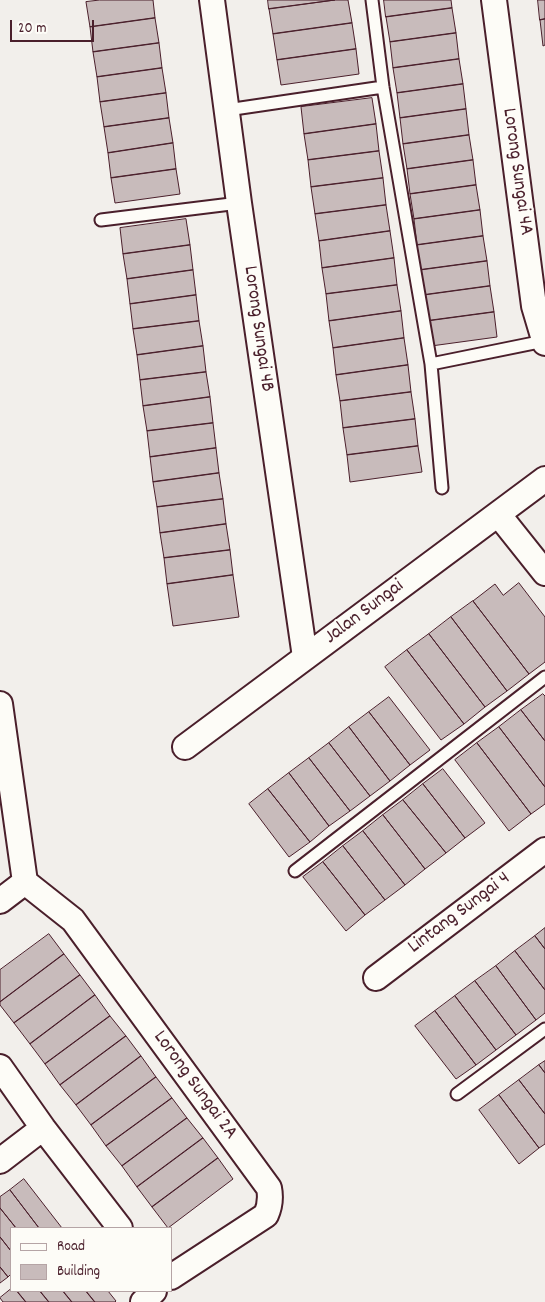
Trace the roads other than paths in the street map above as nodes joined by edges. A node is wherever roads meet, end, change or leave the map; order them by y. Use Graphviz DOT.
graph roads {
  1 [pos="212,0"];
  2 [pos="372,0"];
  3 [pos="494,0"];
  4 [pos="383,87"];
  5 [pos="227,110"];
  6 [pos="239,203"];
  7 [pos="101,220"];
  8 [pos="544,342"];
  9 [pos="431,364"];
  10 [pos="545,479"];
  11 [pos="442,488"];
  12 [pos="498,514"];
  13 [pos="545,573"];
  14 [pos="305,657"];
  15 [pos="545,677"];
  16 [pos="0,704"];
  17 [pos="185,747"];
  18 [pos="545,850"];
  19 [pos="295,872"];
  20 [pos="25,882"];
  21 [pos="0,901"];
  22 [pos="376,978"];
  23 [pos="545,1029"];
  24 [pos="0,1067"];
  25 [pos="457,1094"];
  26 [pos="43,1128"];
  27 [pos="0,1161"];
  28 [pos="119,1227"];
  29 [pos="172,1276"];
  30 [pos="153,1292"];
  31 [pos="143,1302"];
  1 -- 5 [label="street, Lorong Sungai 4B"];
  2 -- 4 [label="lane"];
  3 -- 8 [label="street, Lorong Sungai 4A"];
  4 -- 5 [label="lane"];
  4 -- 9 [label="lane"];
  5 -- 6 [label="street, Lorong Sungai 4B"];
  6 -- 7 [label="lane"];
  6 -- 14 [label="street, Lorong Sungai 4B"];
  8 -- 9 [label="lane"];
  9 -- 11 [label="lane"];
  10 -- 12 [label="street, Jalan Sungai"];
  12 -- 13 [label="street"];
  12 -- 14 [label="street, Jalan Sungai"];
  14 -- 17 [label="street, Jalan Sungai"];
  15 -- 19 [label="lane"];
  16 -- 20 [label="street"];
  18 -- 22 [label="street, Lintang Sungai 4"];
  20 -- 21 [label="street"];
  20 -- 29 [label="street, Lorong Sungai 2A"];
  23 -- 25 [label="lane"];
  24 -- 26 [label="street"];
  26 -- 27 [label="street"];
  26 -- 28 [label="street"];
  30 -- 31 [label="street"];
}
